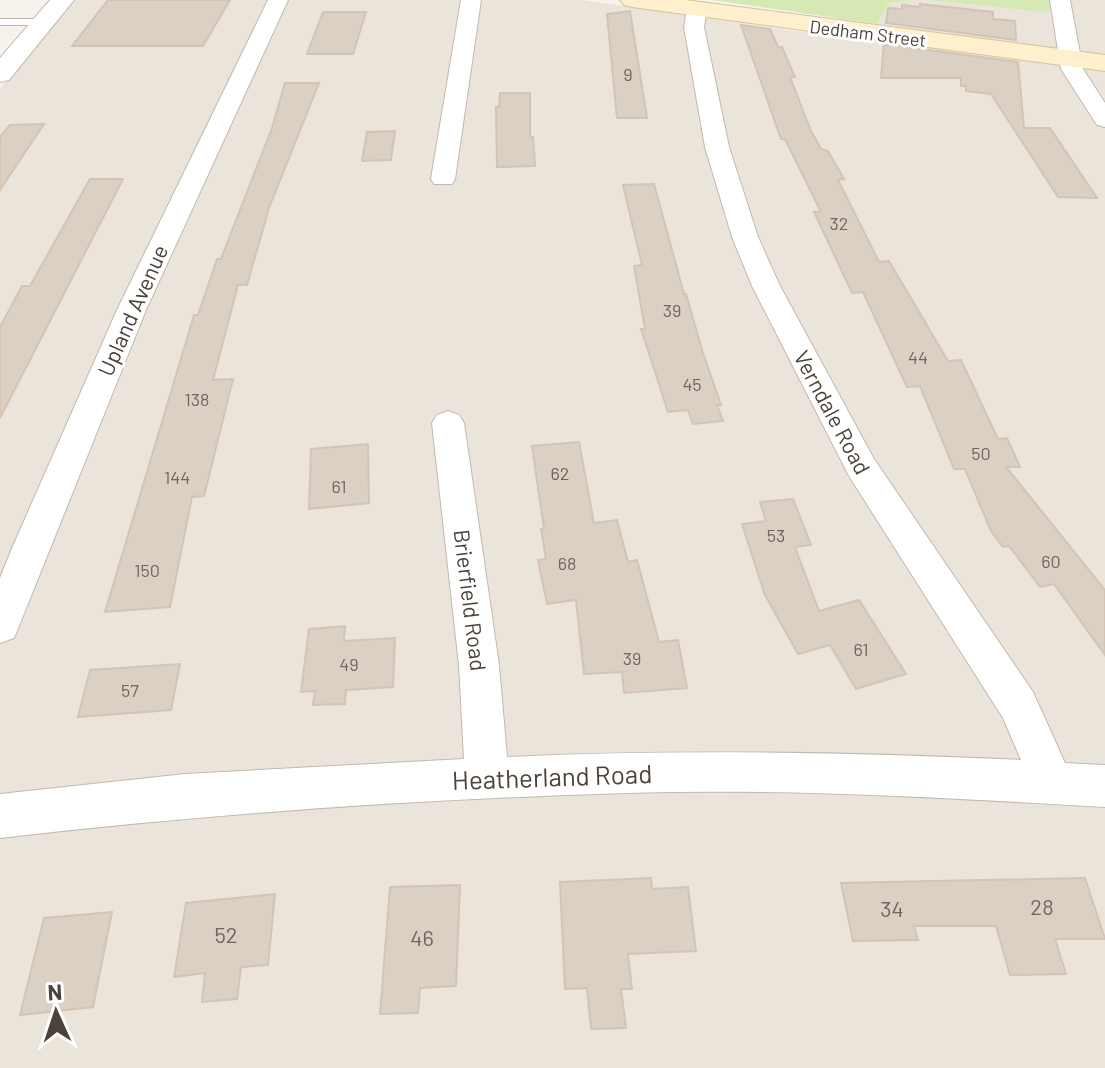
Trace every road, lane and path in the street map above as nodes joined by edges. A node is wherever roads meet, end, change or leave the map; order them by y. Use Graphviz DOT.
graph roads {
  1 [pos="62,0"];
  2 [pos="278,0"];
  3 [pos="471,0"];
  4 [pos="632,0"];
  5 [pos="1060,0"];
  6 [pos="697,9"];
  7 [pos="0,22"];
  8 [pos="43,22"];
  9 [pos="1069,58"];
  10 [pos="1105,63"];
  11 [pos="0,74"];
  12 [pos="1105,120"];
  13 [pos="443,179"];
  14 [pos="448,423"];
  15 [pos="0,626"];
  16 [pos="487,777"];
  17 [pos="1051,782"];
  18 [pos="1105,786"];
  19 [pos="0,816"];
  1 -- 8 [label="street"];
  2 -- 15 [label="street, Upland Avenue"];
  3 -- 13 [label="street"];
  4 -- 6 [label="main road, Dedham Street"];
  5 -- 9 [label="street"];
  6 -- 9 [label="main road, Dedham Street"];
  6 -- 17 [label="street, Verndale Road"];
  7 -- 8 [label="lane"];
  8 -- 11 [label="street"];
  9 -- 10 [label="main road, Dedham Street"];
  9 -- 12 [label="street"];
  14 -- 16 [label="street, Brierfield Road"];
  16 -- 17 [label="street, Heatherland Road"];
  16 -- 19 [label="street, Heatherland Road"];
  17 -- 18 [label="street, Heatherland Road"];
}
